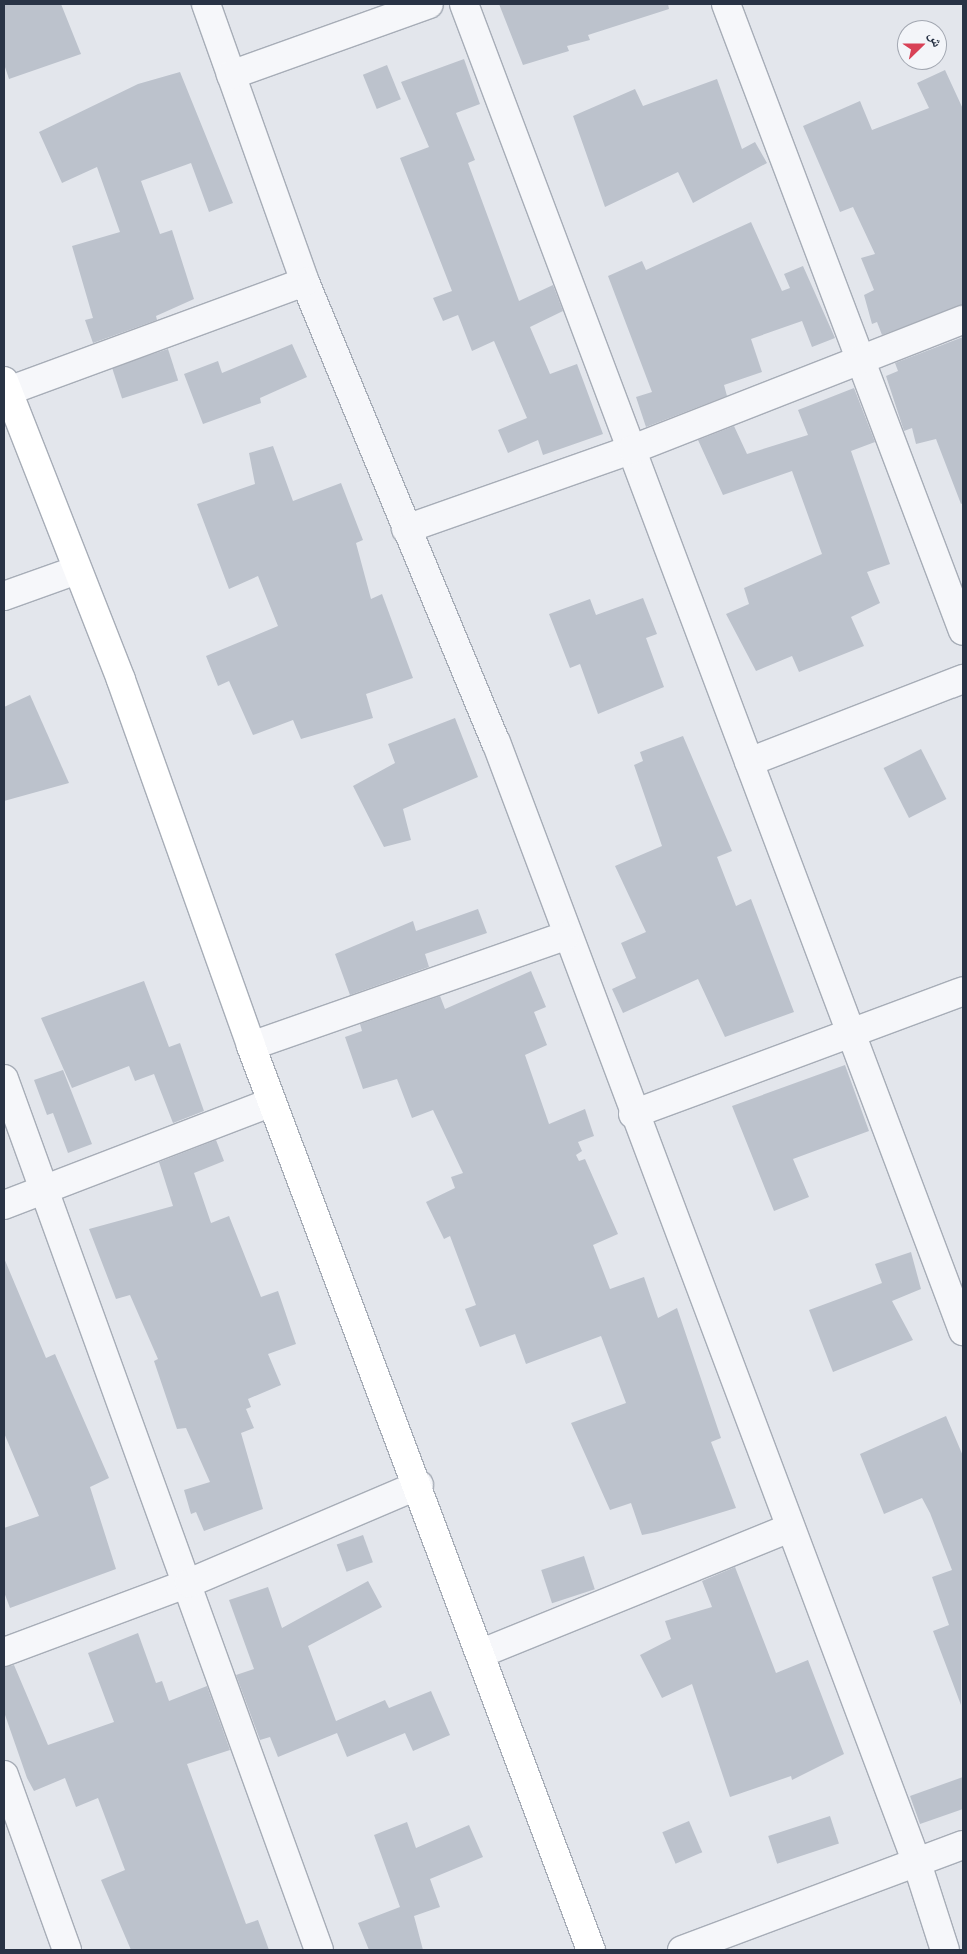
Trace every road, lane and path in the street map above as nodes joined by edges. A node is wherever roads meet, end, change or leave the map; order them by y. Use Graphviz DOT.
graph roads {
  1 [pos="206,4"];
  2 [pos="429,4"];
  3 [pos="464,4"];
  4 [pos="726,4"];
  5 [pos="231,74"];
  6 [pos="305,282"];
  7 [pos="963,320"];
  8 [pos="861,360"];
  9 [pos="6,386"];
  10 [pos="632,449"];
  11 [pos="406,529"];
  12 [pos="77,570"];
  13 [pos="4,596"];
  14 [pos="963,631"];
  15 [pos="963,679"];
  16 [pos="749,762"];
  17 [pos="565,936"];
  18 [pos="963,992"];
  19 [pos="851,1033"];
  20 [pos="251,1046"];
  21 [pos="4,1079"];
  22 [pos="272,1102"];
  23 [pos="633,1114"];
  24 [pos="43,1191"];
  25 [pos="4,1205"];
  26 [pos="963,1331"];
  27 [pos="418,1485"];
  28 [pos="790,1528"];
  29 [pos="189,1583"];
  30 [pos="4,1652"];
  31 [pos="482,1653"];
  32 [pos="4,1775"];
  33 [pos="963,1845"];
  34 [pos="917,1863"];
  35 [pos="67,1950"];
  36 [pos="319,1950"];
  37 [pos="591,1950"];
  38 [pos="682,1950"];
  39 [pos="946,1950"];
  1 -- 5 [label="street"];
  2 -- 5 [label="street"];
  3 -- 10 [label="street"];
  4 -- 8 [label="street"];
  5 -- 6 [label="street"];
  6 -- 9 [label="street"];
  6 -- 11 [label="street"];
  7 -- 8 [label="street"];
  8 -- 10 [label="street"];
  8 -- 14 [label="street"];
  9 -- 12 [label="main road"];
  10 -- 11 [label="street"];
  10 -- 16 [label="street"];
  11 -- 17 [label="street"];
  12 -- 13 [label="street"];
  12 -- 20 [label="main road"];
  15 -- 16 [label="street"];
  16 -- 19 [label="street"];
  17 -- 20 [label="street"];
  17 -- 23 [label="street"];
  18 -- 19 [label="street"];
  19 -- 23 [label="street"];
  19 -- 26 [label="street"];
  20 -- 22 [label="main road"];
  21 -- 24 [label="street"];
  22 -- 24 [label="street"];
  22 -- 27 [label="main road"];
  23 -- 28 [label="street"];
  24 -- 25 [label="street"];
  24 -- 29 [label="street"];
  27 -- 29 [label="street"];
  27 -- 31 [label="main road"];
  28 -- 31 [label="street"];
  28 -- 34 [label="street"];
  29 -- 30 [label="street"];
  29 -- 36 [label="street"];
  31 -- 37 [label="main road"];
  32 -- 35 [label="street"];
  33 -- 34 [label="street"];
  34 -- 38 [label="street"];
  34 -- 39 [label="street"];
}
